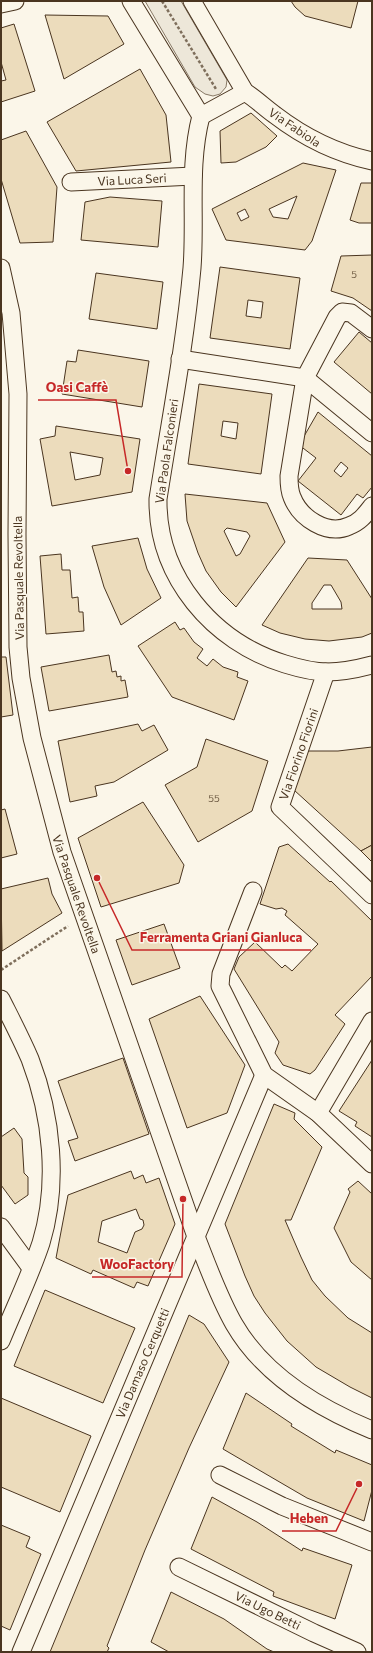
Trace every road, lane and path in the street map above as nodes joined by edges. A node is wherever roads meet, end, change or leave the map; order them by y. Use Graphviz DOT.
graph roads {
  1 [pos="15,1"];
  2 [pos="131,1"];
  3 [pos="162,1"];
  4 [pos="192,1"];
  5 [pos="1,4"];
  6 [pos="245,92"];
  7 [pos="220,94"];
  8 [pos="200,116"];
  9 [pos="372,161"];
  10 [pos="193,176"];
  11 [pos="71,182"];
  12 [pos="1,268"];
  13 [pos="372,329"];
  14 [pos="180,360"];
  15 [pos="305,378"];
  16 [pos="372,433"];
  17 [pos="372,506"];
  18 [pos="372,665"];
  19 [pos="326,672"];
  20 [pos="253,891"];
  21 [pos="372,895"];
  22 [pos="72,923"];
  23 [pos="1,970"];
  24 [pos="1,999"];
  25 [pos="372,1021"];
  26 [pos="264,1075"];
  27 [pos="318,1113"];
  28 [pos="372,1164"];
  29 [pos="1,1227"];
  30 [pos="196,1234"];
  31 [pos="31,1268"];
  32 [pos="1,1341"];
  33 [pos="372,1430"];
  34 [pos="220,1475"];
  35 [pos="372,1542"];
  36 [pos="179,1567"];
  37 [pos="21,1652"];
  38 [pos="358,1652"];
  1 -- 5 [label="street"];
  2 -- 8 [label="street"];
  3 -- 7 [label="path"];
  4 -- 6 [label="street"];
  6 -- 8 [label="street"];
  6 -- 9 [label="street, Via Fabiola"];
  8 -- 10 [label="street, Via Paola Falconieri"];
  10 -- 11 [label="street, Via Luca Seri"];
  10 -- 14 [label="street, Via Paola Falconieri"];
  12 -- 30 [label="street, Via Pasquale Revoltella"];
  13 -- 15 [label="street"];
  14 -- 15 [label="street"];
  14 -- 19 [label="street, Via Paola Falconieri"];
  15 -- 16 [label="street"];
  15 -- 17 [label="street"];
  18 -- 19 [label="street, Via Paola Falconieri"];
  19 -- 21 [label="street, Via Fiorino Fiorini"];
  20 -- 26 [label="street"];
  22 -- 23 [label="path"];
  24 -- 31 [label="street"];
  25 -- 27 [label="street"];
  26 -- 27 [label="street"];
  26 -- 30 [label="street, Via Damaso Cerquetti"];
  27 -- 28 [label="street"];
  29 -- 31 [label="street"];
  30 -- 33 [label="street, Via Pasquale Revoltella"];
  30 -- 37 [label="street, Via Damaso Cerquetti"];
  31 -- 32 [label="street"];
  34 -- 35 [label="street"];
  36 -- 38 [label="street, Via Ugo Betti"];
}
